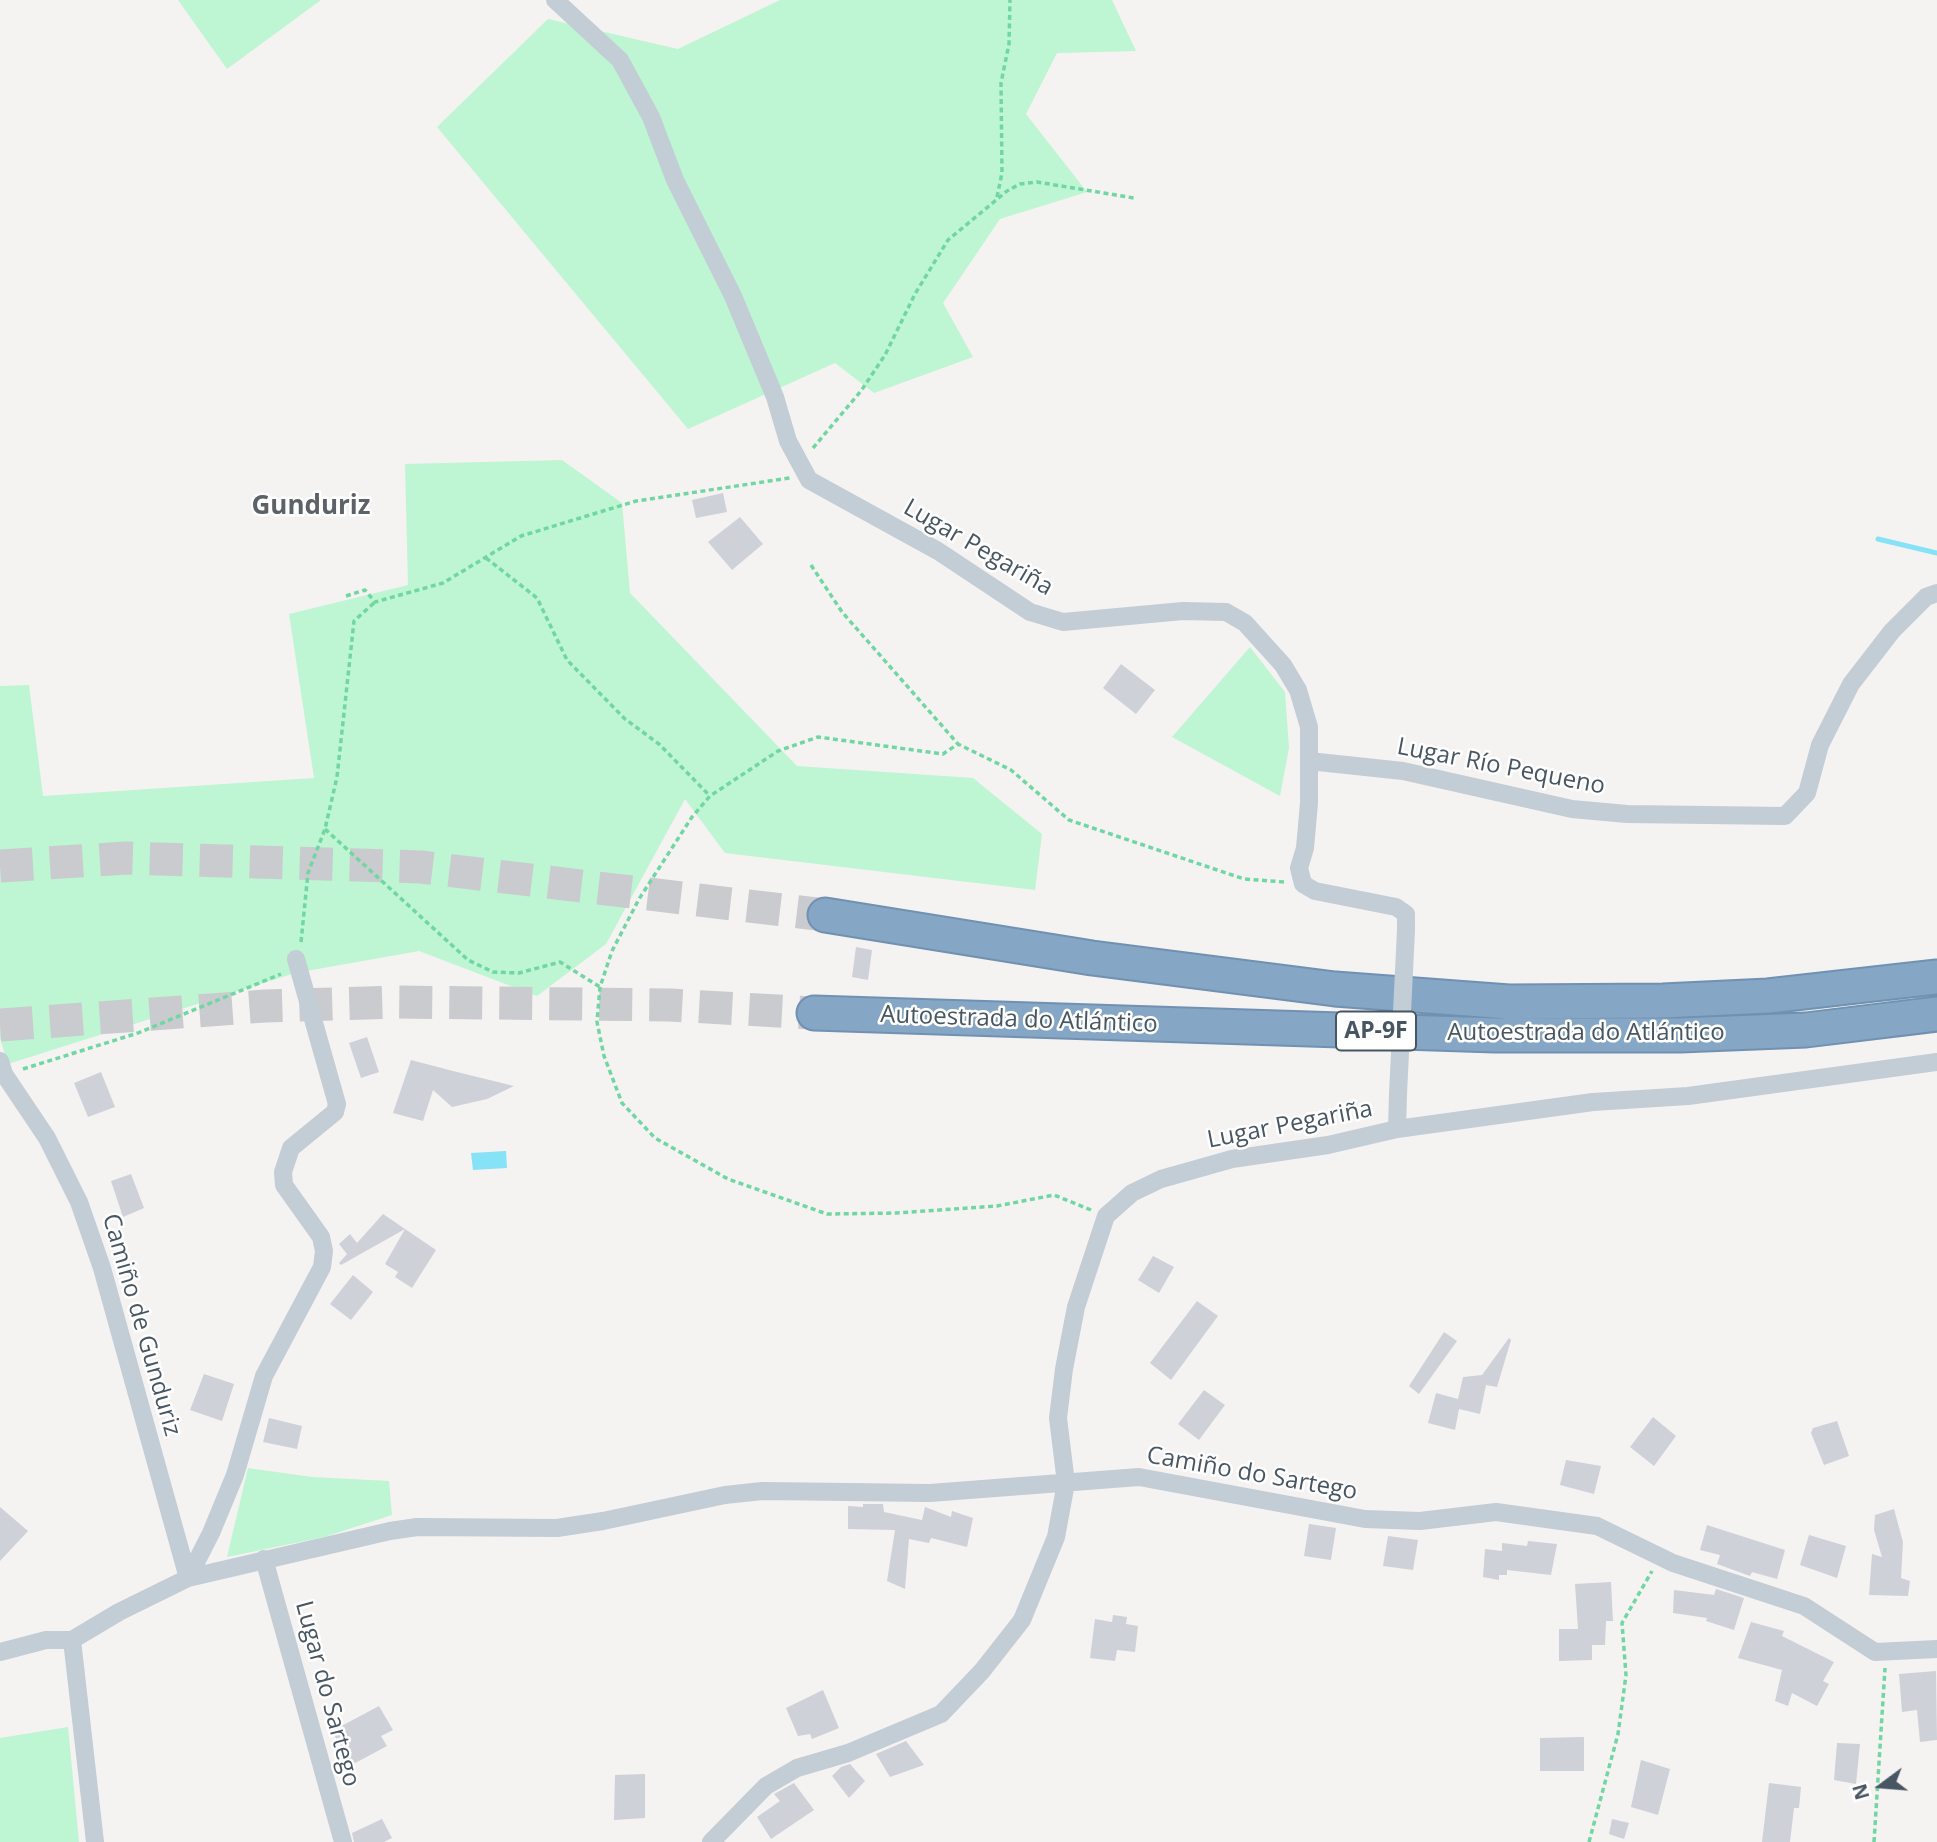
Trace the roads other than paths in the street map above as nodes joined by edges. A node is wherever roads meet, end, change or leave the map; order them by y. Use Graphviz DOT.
graph roads {
  1 [pos="555,0"];
  2 [pos="1937,593"];
  3 [pos="1309,761"];
  4 [pos="825,915"];
  5 [pos="296,958"];
  6 [pos="1937,977"];
  7 [pos="814,1013"];
  8 [pos="1937,1014"];
  9 [pos="1937,1062"];
  10 [pos="1,1070"];
  11 [pos="1397,1129"];
  12 [pos="1066,1483"];
  13 [pos="264,1559"];
  14 [pos="188,1578"];
  15 [pos="72,1640"];
  16 [pos="1937,1649"];
  17 [pos="0,1652"];
  18 [pos="95,1842"];
  19 [pos="344,1842"];
  20 [pos="711,1842"];
  1 -- 3 [label="street, Lugar Pegariña"];
  2 -- 3 [label="street, Lugar Río Pequeno"];
  3 -- 11 [label="street, Lugar Pegariña, bridge"];
  4 -- 6 [label="highway, Autoestrada do Atlántico / AP-9F"];
  5 -- 14 [label="street"];
  7 -- 8 [label="highway, Autoestrada do Atlántico / AP-9F"];
  9 -- 11 [label="street"];
  10 -- 14 [label="street, Camiño de Gunduriz"];
  11 -- 12 [label="street, Lugar Pegariña"];
  12 -- 13 [label="street, Camiño do Sartego"];
  12 -- 16 [label="street, Camiño do Sartego"];
  12 -- 20 [label="street"];
  13 -- 14 [label="street, Camiño do Sartego"];
  13 -- 19 [label="street, Lugar do Sartego"];
  14 -- 15 [label="street, Camiño do Sartego"];
  15 -- 17 [label="street"];
  15 -- 18 [label="street"];
}
